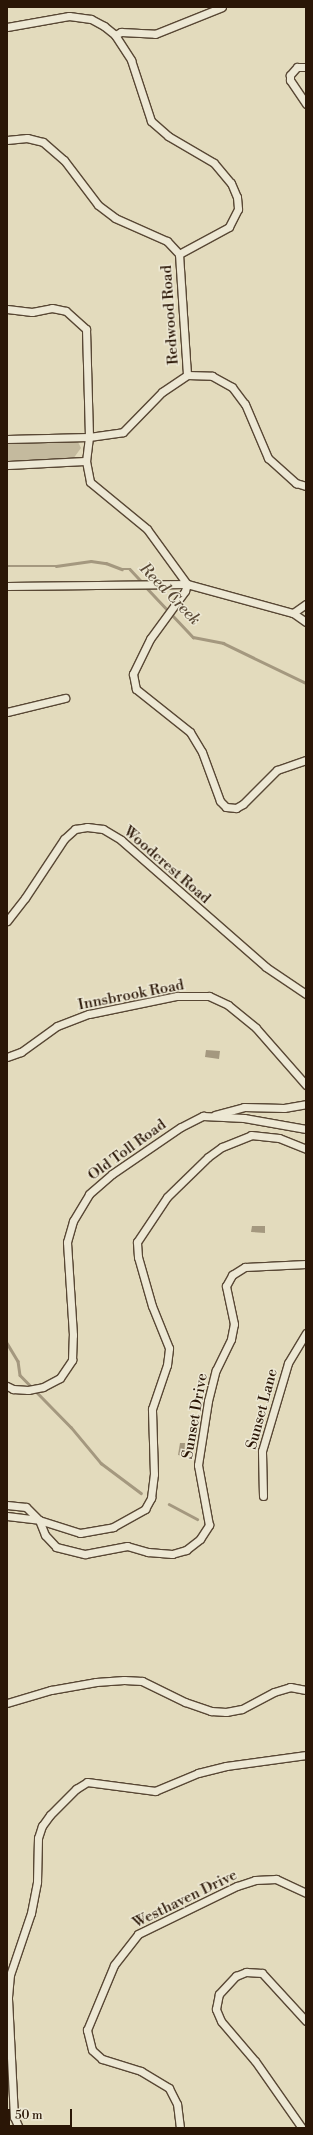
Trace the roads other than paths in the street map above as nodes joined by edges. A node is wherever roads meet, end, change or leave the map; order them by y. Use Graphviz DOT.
graph roads {
  1 [pos="222,7"];
  2 [pos="7,27"];
  3 [pos="114,35"];
  4 [pos="306,68"];
  5 [pos="306,104"];
  6 [pos="7,140"];
  7 [pos="179,254"];
  8 [pos="7,309"];
  9 [pos="187,375"];
  10 [pos="89,437"];
  11 [pos="7,439"];
  12 [pos="86,461"];
  13 [pos="7,465"];
  14 [pos="306,486"];
  15 [pos="187,584"];
  16 [pos="7,586"];
  17 [pos="306,604"];
  18 [pos="293,613"];
  19 [pos="306,622"];
  20 [pos="64,698"];
  21 [pos="7,712"];
  22 [pos="306,760"];
  23 [pos="7,921"];
  24 [pos="306,994"];
  25 [pos="7,1057"];
  26 [pos="306,1085"];
  27 [pos="306,1104"];
  28 [pos="211,1116"];
  29 [pos="306,1129"];
  30 [pos="306,1149"];
  31 [pos="306,1264"];
  32 [pos="306,1333"];
  33 [pos="7,1386"];
  34 [pos="263,1496"];
  35 [pos="7,1505"];
  36 [pos="7,1516"];
  37 [pos="39,1520"];
  38 [pos="306,1690"];
  39 [pos="7,1703"];
  40 [pos="306,1755"];
  41 [pos="306,1893"];
  42 [pos="306,2021"];
  43 [pos="19,2128"];
  44 [pos="180,2128"];
  45 [pos="302,2128"];
  1 -- 3 [label="street"];
  2 -- 3 [label="street"];
  3 -- 7 [label="street"];
  4 -- 5 [label="street"];
  6 -- 7 [label="street, Redwood Road"];
  7 -- 9 [label="street, Redwood Road"];
  8 -- 10 [label="street"];
  9 -- 10 [label="street"];
  9 -- 14 [label="street"];
  10 -- 11 [label="street"];
  10 -- 12 [label="street"];
  12 -- 13 [label="street"];
  12 -- 15 [label="street"];
  15 -- 16 [label="street"];
  15 -- 18 [label="street"];
  15 -- 22 [label="street"];
  17 -- 18 [label="street"];
  18 -- 19 [label="street"];
  20 -- 21 [label="street"];
  23 -- 24 [label="street, Woodcrest Road"];
  25 -- 26 [label="street, Innsbrook Road"];
  27 -- 28 [label="street"];
  28 -- 29 [label="street, Old Toll Road"];
  28 -- 33 [label="street, Old Toll Road"];
  30 -- 37 [label="street"];
  31 -- 37 [label="street, Sunset Drive"];
  32 -- 34 [label="street, Sunset Lane"];
  35 -- 37 [label="street, Sunset Drive"];
  36 -- 37 [label="street"];
  38 -- 39 [label="street"];
  40 -- 43 [label="street"];
  41 -- 44 [label="street, Westhaven Drive"];
  42 -- 45 [label="street"];
}
